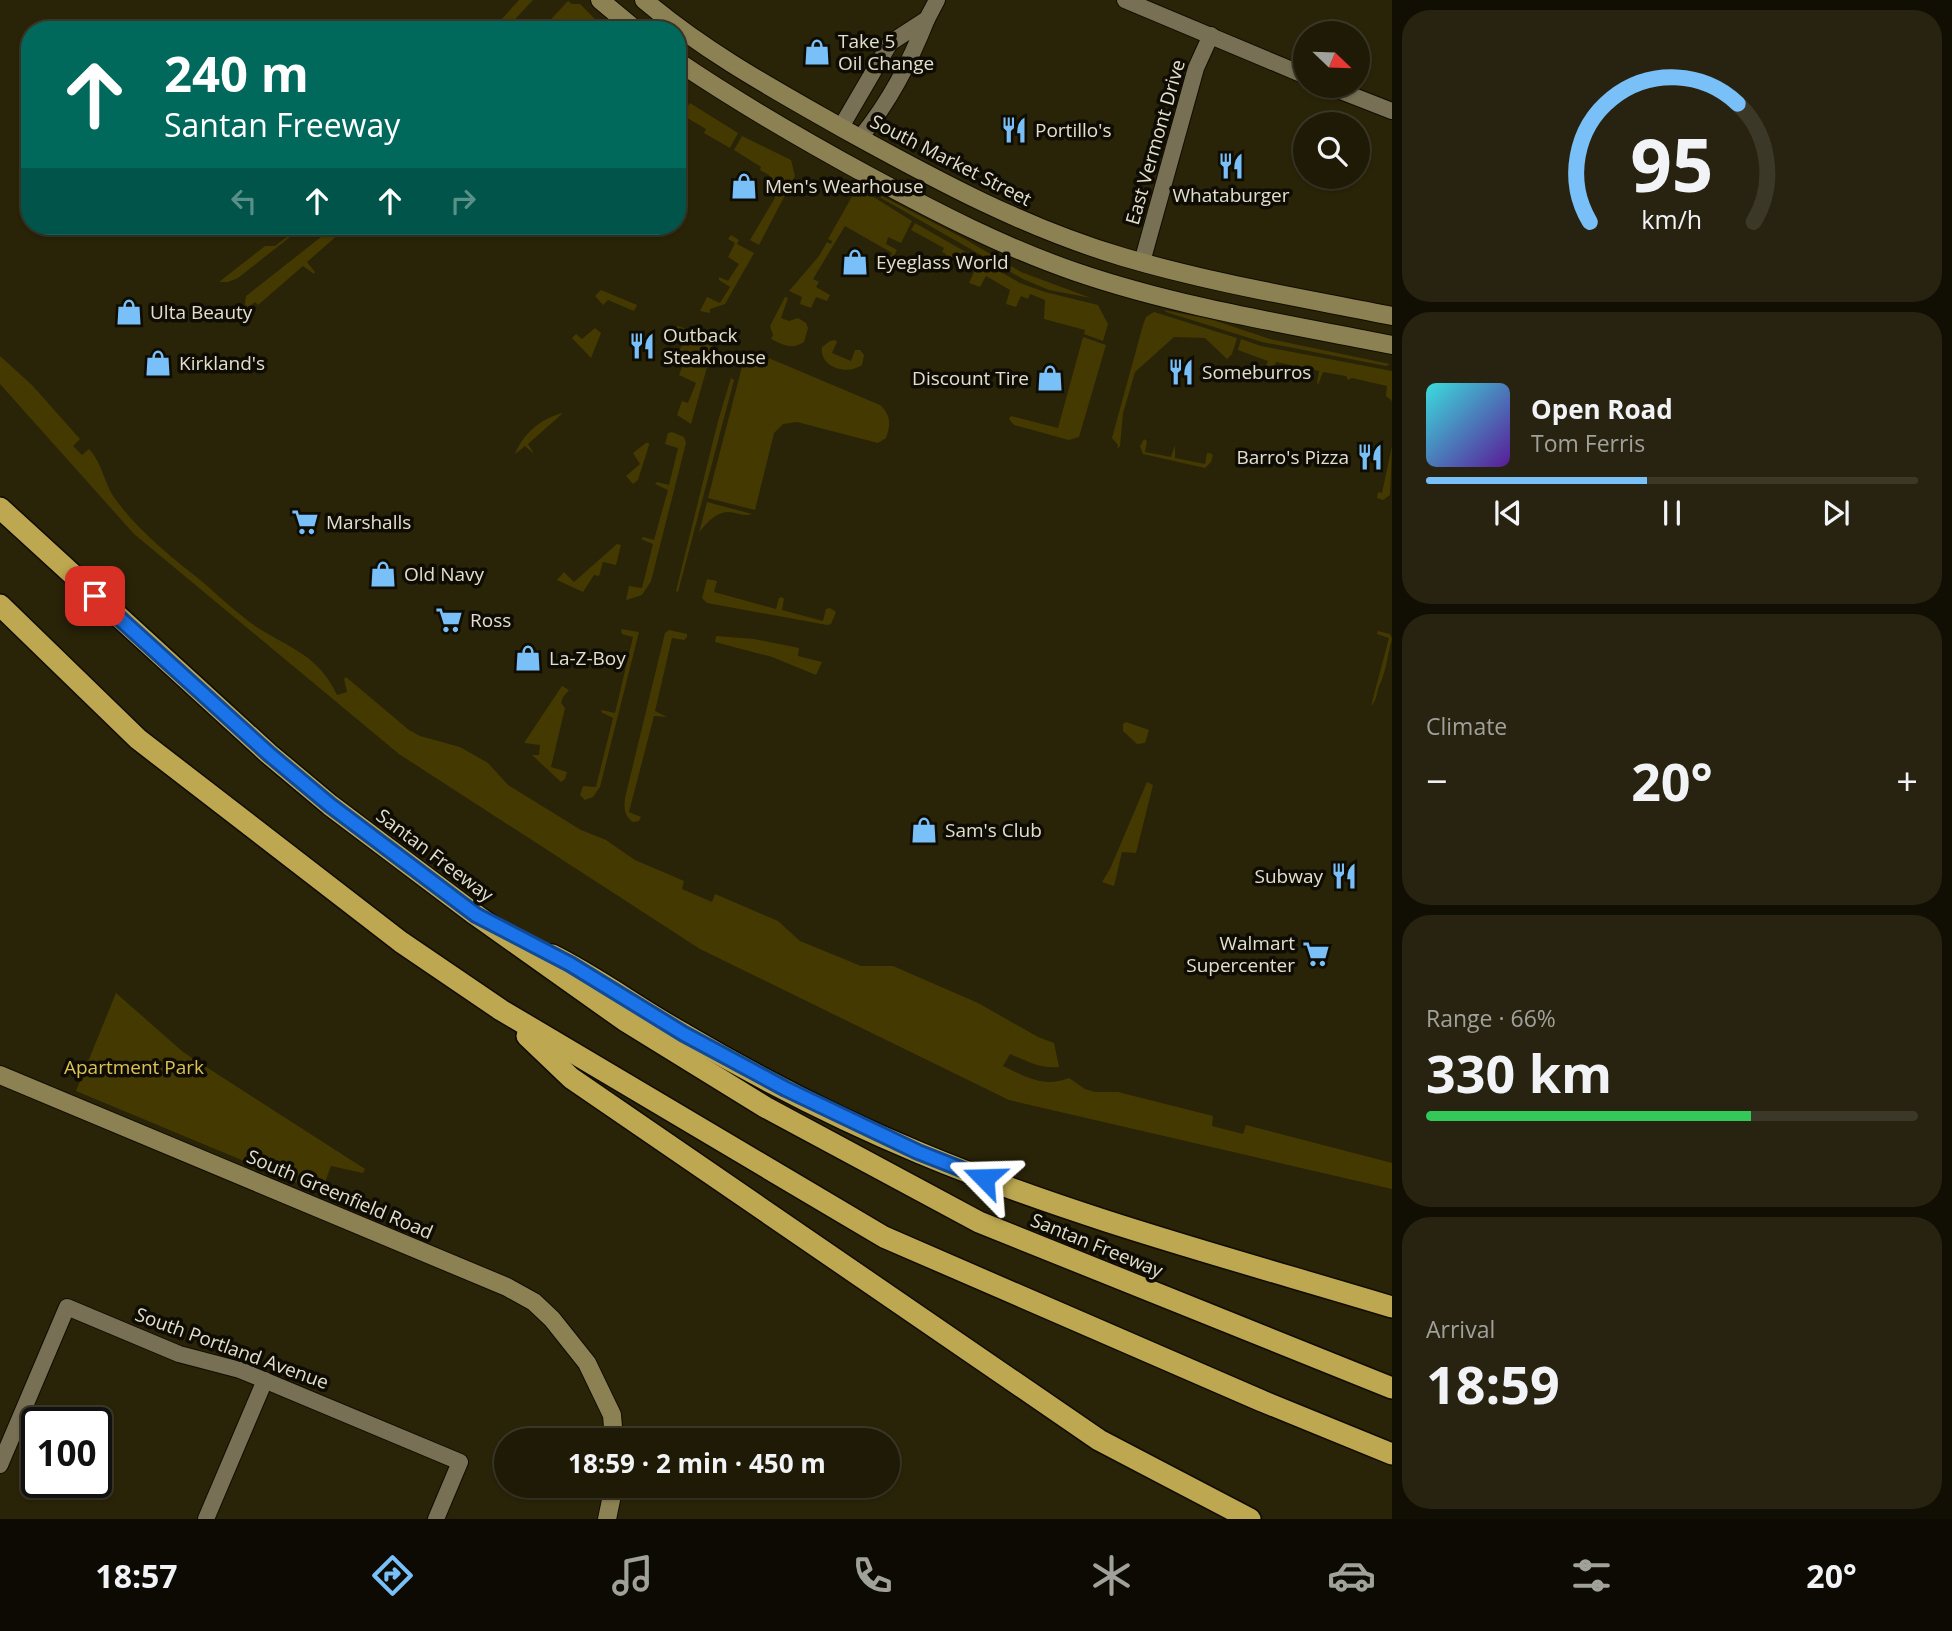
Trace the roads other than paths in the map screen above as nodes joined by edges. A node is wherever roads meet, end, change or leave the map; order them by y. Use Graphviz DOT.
graph roads {
  1 [pos="600,0"];
  2 [pos="644,0"];
  3 [pos="937,0"];
  4 [pos="1125,0"];
  5 [pos="927,19"];
  6 [pos="625,21"];
  7 [pos="672,21"];
  8 [pos="686,31"];
  9 [pos="1211,35"];
  10 [pos="686,67"];
  11 [pos="1293,70"];
  12 [pos="1359,98"];
  13 [pos="1392,111"];
  14 [pos="842,127"];
  15 [pos="860,138"];
  16 [pos="1142,262"];
  17 [pos="1392,316"];
  18 [pos="1392,345"];
  19 [pos="0,508"];
  20 [pos="0,605"];
  21 [pos="476,915"];
  22 [pos="500,1010"];
  23 [pos="0,1075"];
  24 [pos="1392,1307"];
  25 [pos="265,1380"];
  26 [pos="1392,1388"];
  27 [pos="613,1428"];
  28 [pos="1392,1454"];
  29 [pos="0,1465"];
  30 [pos="611,1498"];
  31 [pos="206,1519"];
  32 [pos="436,1519"];
  33 [pos="607,1519"];
  34 [pos="1250,1519"];
  1 -- 6 [label="street"];
  2 -- 7 [label="street, South Market Street"];
  3 -- 5 [label="street"];
  4 -- 9 [label="street"];
  5 -- 14 [label="street"];
  5 -- 15 [label="street"];
  8 -- 14 [label="street, South Market Street"];
  9 -- 11 [label="street"];
  9 -- 16 [label="street, East Vermont Drive"];
  10 -- 18 [label="street"];
  12 -- 13 [label="street"];
  14 -- 15 [label="street, South Market Street"];
  15 -- 16 [label="street, South Market Street"];
  16 -- 17 [label="street, South Market Street"];
  19 -- 21 [label="highway, Santan Freeway"];
  20 -- 22 [label="highway"];
  21 -- 24 [label="highway"];
  21 -- 26 [label="highway, Santan Freeway"];
  22 -- 28 [label="highway"];
  22 -- 34 [label="highway"];
  23 -- 27 [label="street, South Greenfield Road"];
  25 -- 29 [label="street, South Portland Avenue"];
  25 -- 31 [label="street"];
  25 -- 32 [label="street, South Portland Avenue"];
  30 -- 33 [label="street"];
}
